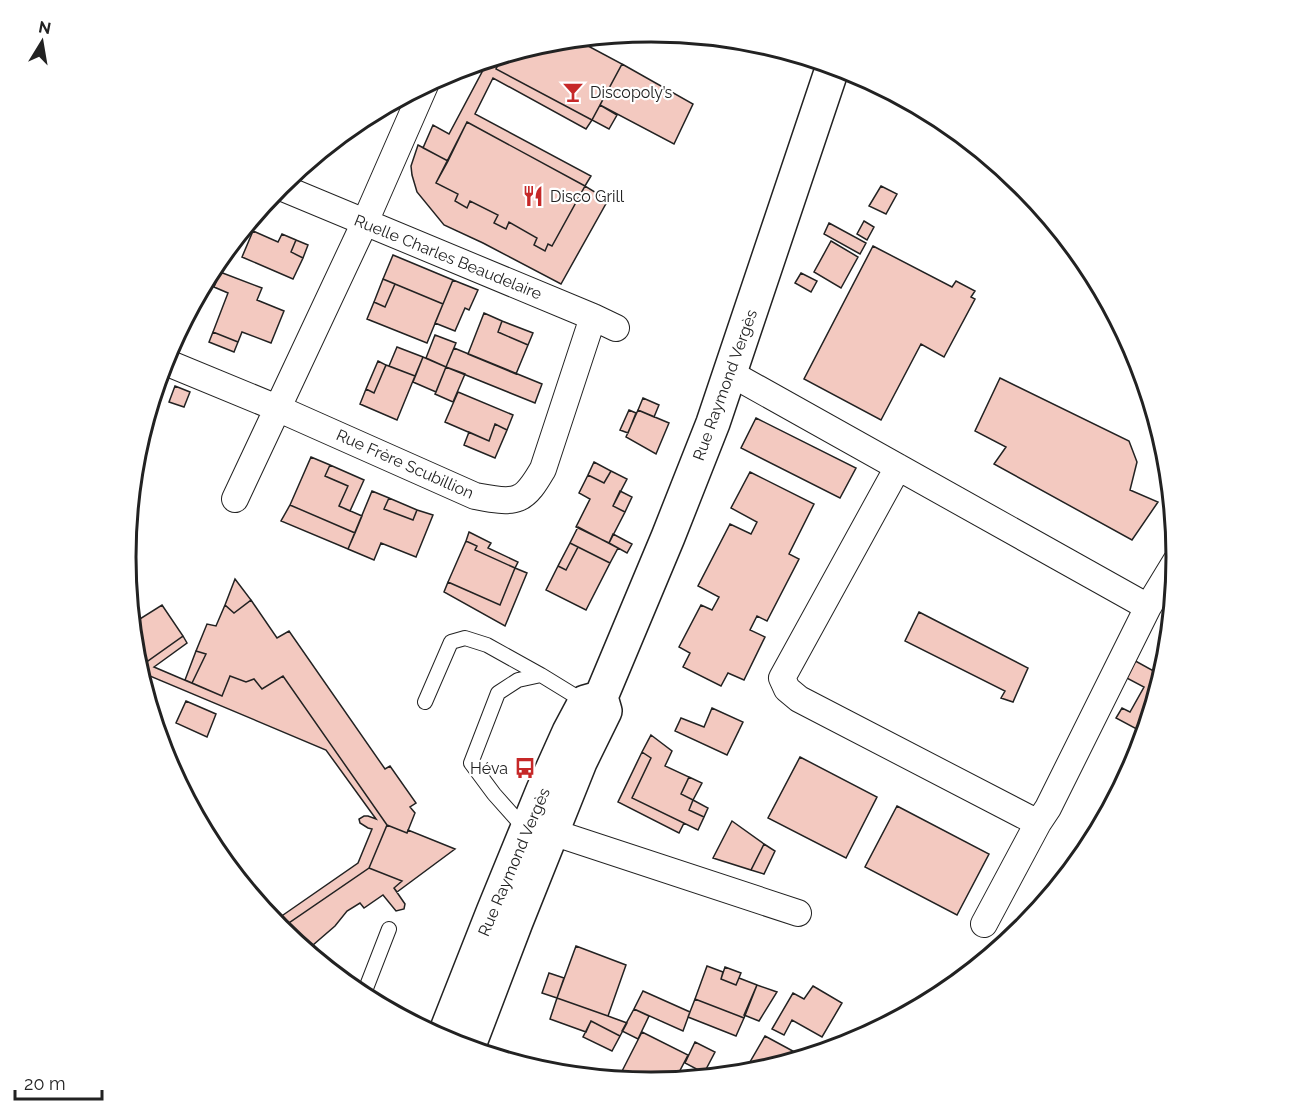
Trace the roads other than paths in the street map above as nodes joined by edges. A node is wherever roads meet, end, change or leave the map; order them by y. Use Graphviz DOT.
graph roads {
  1 [pos="830,74"];
  2 [pos="420,97"];
  3 [pos="289,190"];
  4 [pos="365,222"];
  5 [pos="593,316"];
  6 [pos="616,328"];
  7 [pos="173,366"];
  8 [pos="730,373"];
  9 [pos="277,408"];
  10 [pos="898,467"];
  11 [pos="235,499"];
  12 [pos="1165,580"];
  13 [pos="1148,607"];
  14 [pos="542,675"];
  15 [pos="593,700"];
  16 [pos="425,702"];
  17 [pos="1038,823"];
  18 [pos="540,831"];
  19 [pos="798,913"];
  20 [pos="984,924"];
  21 [pos="389,929"];
  22 [pos="367,987"];
  23 [pos="467,1038"];
  1 -- 8 [label="main road, Rue Raymond Vergès"];
  2 -- 4 [label="street"];
  3 -- 4 [label="street, Ruelle Charles Beaudelaire"];
  4 -- 5 [label="street, Ruelle Charles Beaudelaire"];
  4 -- 9 [label="street"];
  5 -- 6 [label="street, Ruelle Charles Beaudelaire"];
  5 -- 9 [label="street, Rue Frère Scubillion"];
  7 -- 9 [label="street, Rue Frère Scubillion"];
  8 -- 10 [label="street"];
  8 -- 15 [label="main road, Rue Raymond Vergès"];
  9 -- 11 [label="street"];
  10 -- 13 [label="street"];
  10 -- 17 [label="street"];
  12 -- 13 [label="street"];
  13 -- 17 [label="street"];
  14 -- 15 [label="lane"];
  14 -- 16 [label="lane"];
  14 -- 18 [label="lane"];
  15 -- 18 [label="main road, Rue Raymond Vergès"];
  17 -- 20 [label="street"];
  18 -- 19 [label="street"];
  18 -- 23 [label="main road, Rue Raymond Vergès"];
  21 -- 22 [label="lane"];
}
